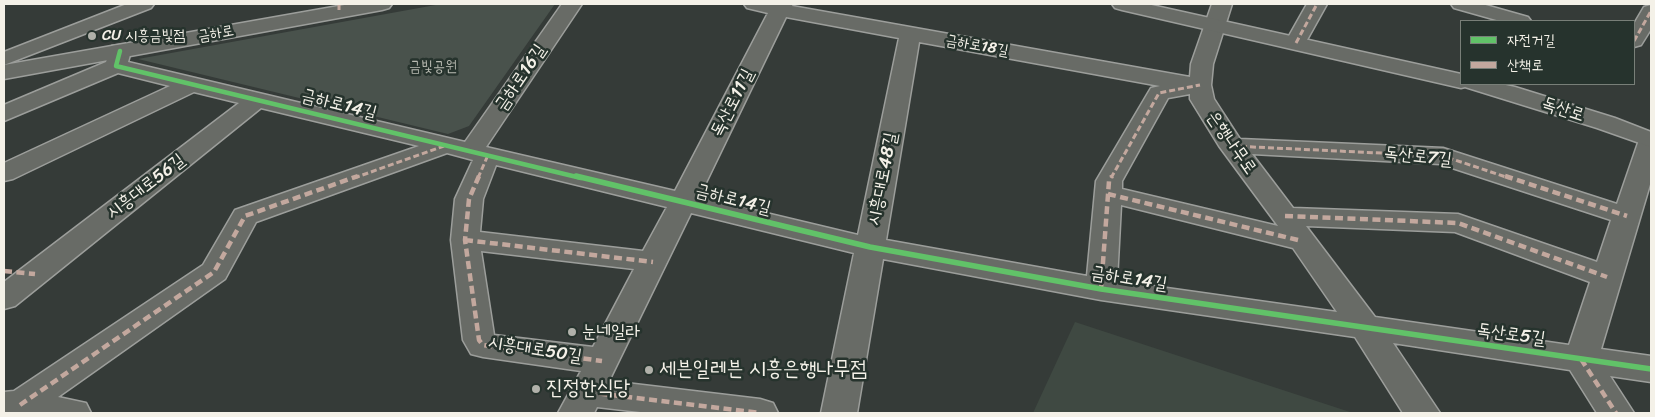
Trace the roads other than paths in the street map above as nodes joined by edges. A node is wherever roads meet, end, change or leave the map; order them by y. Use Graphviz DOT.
graph roads {
  1 [pos="144,4"];
  2 [pos="382,4"];
  3 [pos="572,4"];
  4 [pos="754,4"];
  5 [pos="1122,4"];
  6 [pos="1317,4"];
  7 [pos="1461,4"];
  8 [pos="781,7"];
  9 [pos="339,8"];
  10 [pos="1651,11"];
  11 [pos="1491,13"];
  12 [pos="1217,14"];
  13 [pos="1517,20"];
  14 [pos="910,34"];
  15 [pos="1635,39"];
  16 [pos="1296,43"];
  17 [pos="1635,49"];
  18 [pos="1651,53"];
  19 [pos="118,58"];
  20 [pos="4,59"];
  21 [pos="4,72"];
  22 [pos="1460,81"];
  23 [pos="192,84"];
  24 [pos="1200,85"];
  25 [pos="1482,85"];
  26 [pos="1506,88"];
  27 [pos="257,100"];
  28 [pos="4,114"];
  29 [pos="1651,140"];
  30 [pos="1232,146"];
  31 [pos="468,151"];
  32 [pos="4,173"];
  33 [pos="1108,194"];
  34 [pos="682,202"];
  35 [pos="1285,216"];
  36 [pos="1626,216"];
  37 [pos="465,240"];
  38 [pos="1302,241"];
  39 [pos="870,247"];
  40 [pos="653,262"];
  41 [pos="4,271"];
  42 [pos="35,274"];
  43 [pos="1607,277"];
  44 [pos="1101,289"];
  45 [pos="4,298"];
  46 [pos="1366,329"];
  47 [pos="1581,359"];
  48 [pos="602,361"];
  49 [pos="1651,369"];
  50 [pos="582,403"];
  51 [pos="12,404"];
  52 [pos="73,413"];
  53 [pos="760,413"];
  54 [pos="838,413"];
  55 [pos="1422,413"];
  56 [pos="1616,413"];
  1 -- 20 [label="street"];
  2 -- 9 [label="street, 금하로"];
  3 -- 31 [label="street, 금하로16길"];
  4 -- 8 [label="street, 금하로18길"];
  5 -- 12 [label="street"];
  6 -- 16 [label="street"];
  7 -- 11 [label="street"];
  8 -- 14 [label="street, 금하로18길"];
  8 -- 34 [label="street, 독산로11길"];
  9 -- 19 [label="street, 금하로"];
  10 -- 15 [label="street"];
  11 -- 13 [label="street"];
  12 -- 16 [label="street"];
  12 -- 24 [label="street, 은행나무로"];
  14 -- 24 [label="street, 금하로18길"];
  14 -- 39 [label="street, 시흥대로48길"];
  16 -- 22 [label="street"];
  17 -- 18 [label="street"];
  19 -- 21 [label="street, 금하로"];
  19 -- 23 [label="street, 금하로14길"];
  19 -- 28 [label="street"];
  23 -- 27 [label="street, 금하로14길"];
  23 -- 32 [label="street"];
  24 -- 30 [label="street, 은행나무로"];
  24 -- 33 [label="street"];
  25 -- 26 [label="street, 독산로"];
  26 -- 29 [label="street, 독산로"];
  27 -- 31 [label="street, 금하로14길"];
  27 -- 42 [label="street, 시흥대로56길"];
  29 -- 36 [label="street"];
  30 -- 35 [label="street, 은행나무로"];
  30 -- 36 [label="street, 독산로7길"];
  31 -- 34 [label="street, 금하로14길"];
  31 -- 37 [label="street, 시흥대로50길"];
  31 -- 51 [label="street"];
  33 -- 38 [label="street"];
  33 -- 44 [label="street"];
  34 -- 39 [label="street, 금하로14길"];
  34 -- 40 [label="street, 시흥대로50길"];
  35 -- 38 [label="street, 은행나무로"];
  35 -- 43 [label="street"];
  36 -- 43 [label="street"];
  37 -- 40 [label="street"];
  37 -- 48 [label="street, 시흥대로50길"];
  38 -- 46 [label="street, 은행나무로"];
  39 -- 44 [label="street, 금하로14길"];
  39 -- 54 [label="street, 시흥대로48길"];
  40 -- 48 [label="street, 시흥대로50길"];
  41 -- 42 [label="street"];
  42 -- 45 [label="street, 시흥대로56길"];
  43 -- 47 [label="street"];
  44 -- 46 [label="street, 금하로14길"];
  46 -- 47 [label="street, 독산로5길"];
  46 -- 55 [label="street, 은행나무로"];
  47 -- 49 [label="street, 독산로5길"];
  47 -- 56 [label="street"];
  48 -- 50 [label="street, 시흥대로50길"];
  50 -- 53 [label="street, 시흥대로50길"];
  51 -- 52 [label="street"];
}
